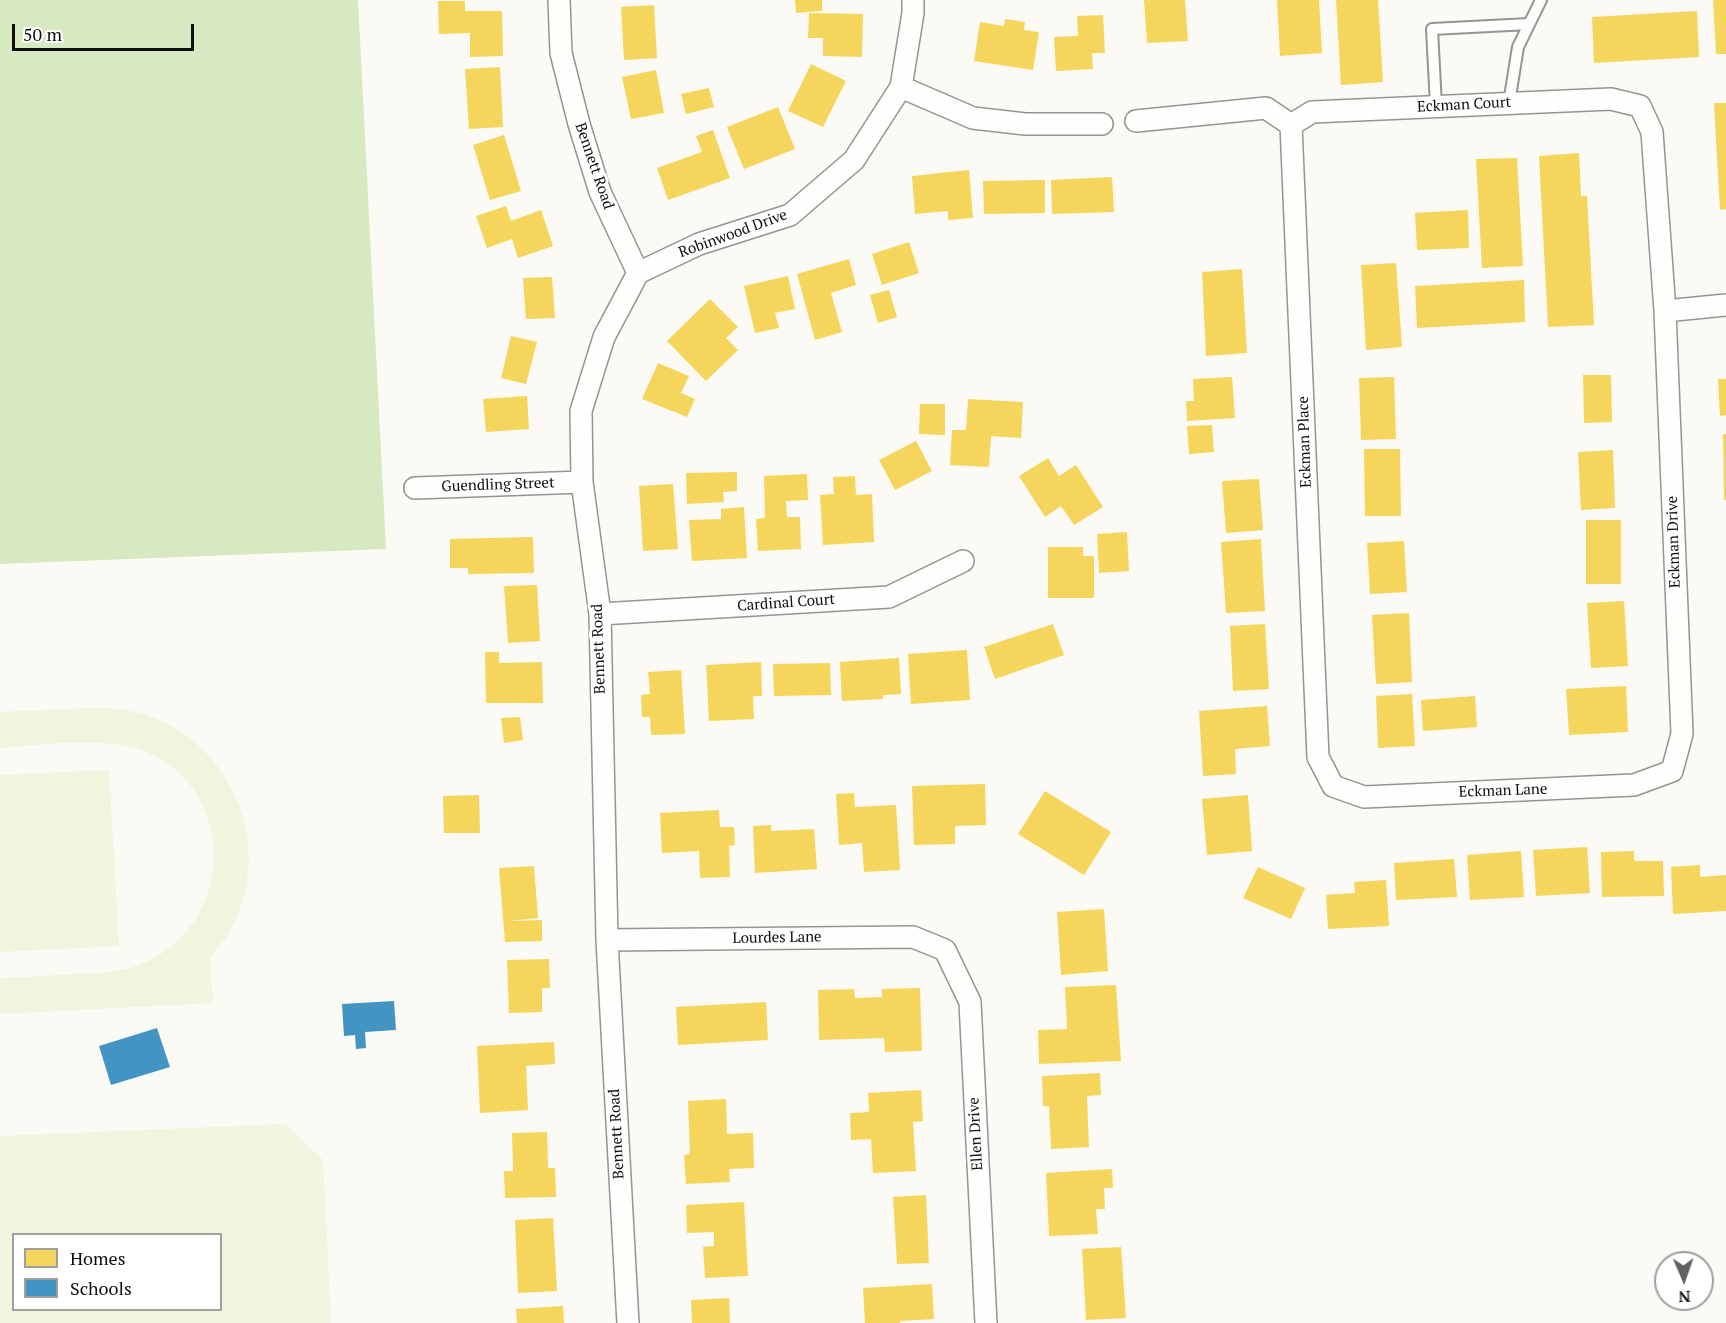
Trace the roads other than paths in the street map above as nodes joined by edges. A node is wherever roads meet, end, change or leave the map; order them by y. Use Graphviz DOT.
graph roads {
  1 [pos="559,0"];
  2 [pos="913,0"];
  3 [pos="1541,0"];
  4 [pos="1529,24"];
  5 [pos="901,87"];
  6 [pos="1509,103"];
  7 [pos="1436,106"];
  8 [pos="1640,106"];
  9 [pos="1136,121"];
  10 [pos="1102,124"];
  11 [pos="1291,125"];
  12 [pos="638,273"];
  13 [pos="1726,305"];
  14 [pos="1665,311"];
  15 [pos="582,482"];
  16 [pos="415,488"];
  17 [pos="963,561"];
  18 [pos="600,614"];
  19 [pos="1672,771"];
  20 [pos="1333,786"];
  21 [pos="607,940"];
  22 [pos="945,950"];
  23 [pos="628,1323"];
  24 [pos="986,1323"];
  1 -- 12 [label="street, Bennett Road"];
  2 -- 5 [label="street, Robinwood Drive"];
  3 -- 4 [label="lane"];
  4 -- 6 [label="lane"];
  4 -- 7 [label="lane"];
  5 -- 10 [label="street"];
  5 -- 12 [label="street, Robinwood Drive"];
  6 -- 7 [label="street, Eckman Court"];
  6 -- 8 [label="street, Eckman Court"];
  7 -- 11 [label="street, Eckman Court"];
  8 -- 14 [label="street, Eckman Drive"];
  9 -- 11 [label="street"];
  11 -- 20 [label="street, Eckman Place"];
  12 -- 15 [label="street, Bennett Road"];
  13 -- 14 [label="street"];
  14 -- 19 [label="street, Eckman Drive"];
  15 -- 16 [label="street, Guendling Street"];
  15 -- 18 [label="street, Bennett Road"];
  17 -- 18 [label="street, Cardinal Court"];
  18 -- 21 [label="street, Bennett Road"];
  19 -- 20 [label="street, Eckman Lane"];
  21 -- 22 [label="street, Lourdes Lane"];
  21 -- 23 [label="street, Bennett Road"];
  22 -- 24 [label="street, Ellen Drive"];
}
